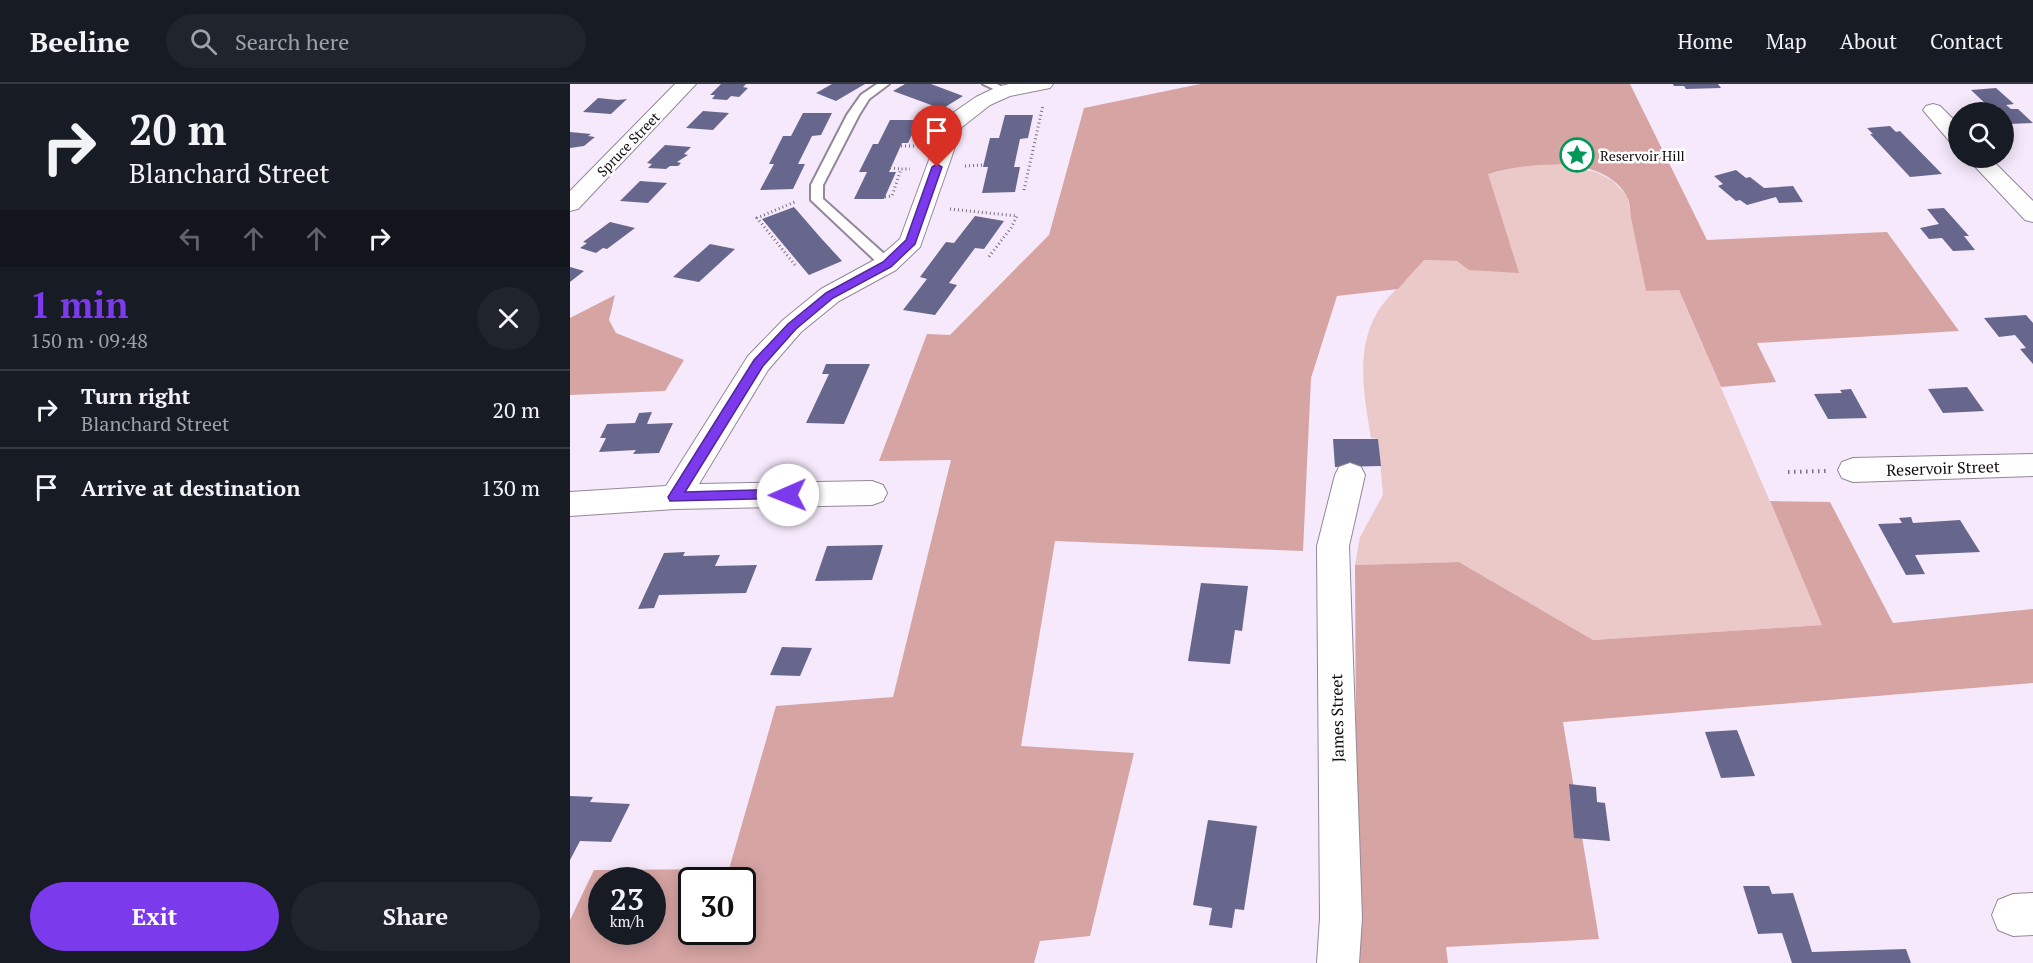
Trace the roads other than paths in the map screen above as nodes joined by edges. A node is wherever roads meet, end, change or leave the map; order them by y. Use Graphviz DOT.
graph roads {
  1 [pos="686,84"];
  2 [pos="884,84"];
  3 [pos="996,87"];
  4 [pos="1044,89"];
  5 [pos="1933,110"];
  6 [pos="1948,126"];
  7 [pos="1987,168"];
  8 [pos="570,204"];
  9 [pos="2033,215"];
  10 [pos="887,264"];
  11 [pos="2033,465"];
  12 [pos="1853,470"];
  13 [pos="1350,475"];
  14 [pos="872,493"];
  15 [pos="675,497"];
  16 [pos="570,504"];
  17 [pos="1338,963"];
  1 -- 8 [label="street, Spruce Street"];
  2 -- 10 [label="lane"];
  3 -- 4 [label="street"];
  3 -- 10 [label="street"];
  5 -- 6 [label="street"];
  7 -- 9 [label="street"];
  10 -- 15 [label="street"];
  11 -- 12 [label="street, Reservoir Street"];
  13 -- 17 [label="street, James Street"];
  14 -- 15 [label="street"];
  15 -- 16 [label="street"];
}
